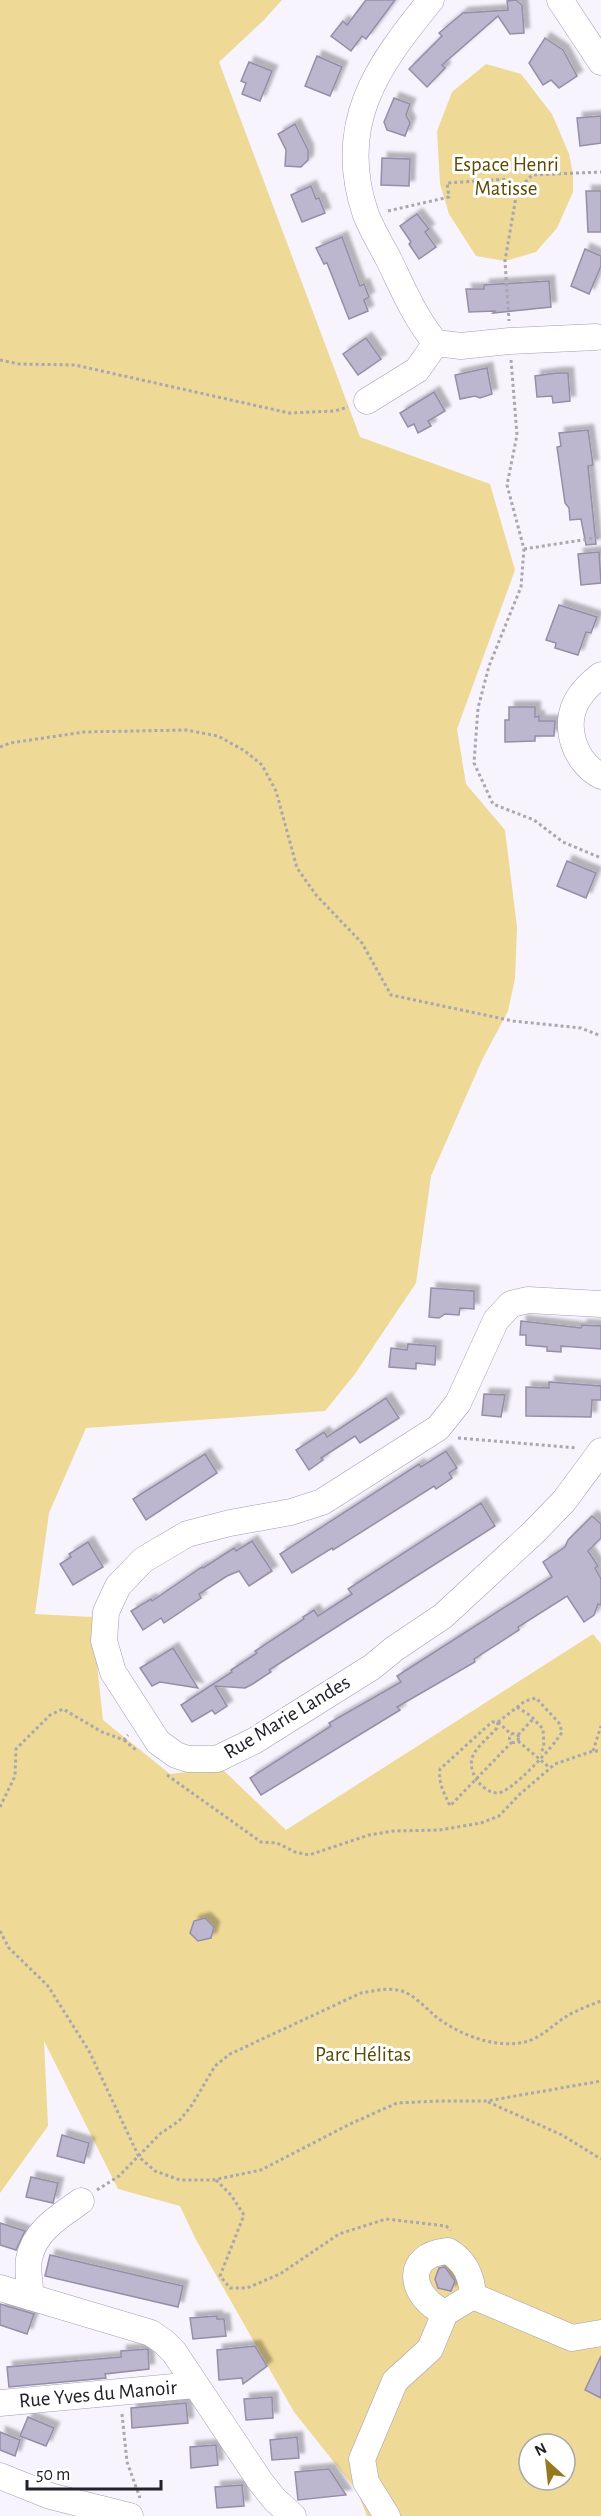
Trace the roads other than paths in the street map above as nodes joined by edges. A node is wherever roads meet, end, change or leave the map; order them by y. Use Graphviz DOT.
graph roads {
  1 [pos="431,0"];
  2 [pos="560,0"];
  3 [pos="601,62"];
  4 [pos="599,340"];
  5 [pos="436,343"];
  6 [pos="367,401"];
  7 [pos="601,675"];
  8 [pos="601,776"];
  9 [pos="601,1304"];
  10 [pos="590,1450"];
  11 [pos="81,2201"];
  12 [pos="0,2288"];
  13 [pos="473,2296"];
  14 [pos="31,2297"];
  15 [pos="445,2313"];
  16 [pos="601,2333"];
  17 [pos="195,2385"];
  18 [pos="0,2403"];
  19 [pos="0,2476"];
  20 [pos="138,2511"];
  21 [pos="293,2516"];
  22 [pos="387,2516"];
  1 -- 5 [label="street"];
  2 -- 3 [label="street"];
  4 -- 5 [label="street"];
  5 -- 6 [label="street"];
  7 -- 8 [label="street"];
  9 -- 10 [label="street, Rue Marie Landes"];
  11 -- 14 [label="street"];
  12 -- 14 [label="street"];
  13 -- 15 [label="street"];
  13 -- 15 [label="street"];
  13 -- 16 [label="street"];
  14 -- 17 [label="street"];
  15 -- 22 [label="street"];
  17 -- 18 [label="street, Rue Yves du Manoir"];
  17 -- 21 [label="street"];
  19 -- 20 [label="street"];
}
